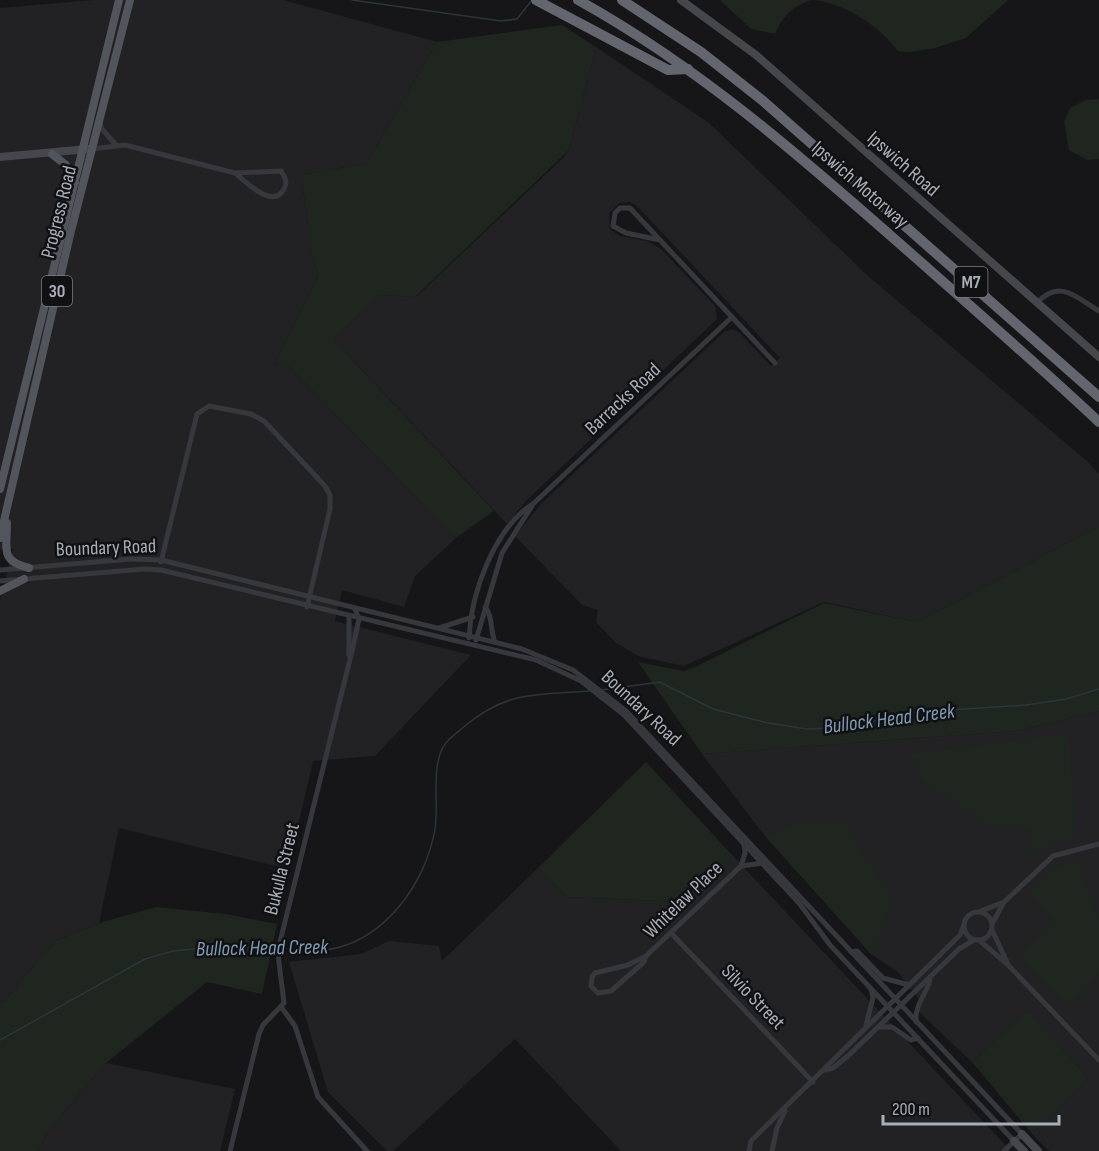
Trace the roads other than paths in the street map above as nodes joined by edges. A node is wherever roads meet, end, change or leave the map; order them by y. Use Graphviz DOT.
graph roads {
  1 [pos="119,0"];
  2 [pos="130,0"];
  3 [pos="578,0"];
  4 [pos="622,0"];
  5 [pos="681,0"];
  6 [pos="540,2"];
  7 [pos="634,4"];
  8 [pos="688,69"];
  9 [pos="100,117"];
  10 [pos="116,146"];
  11 [pos="92,149"];
  12 [pos="82,150"];
  13 [pos="52,154"];
  14 [pos="0,157"];
  15 [pos="235,173"];
  16 [pos="75,182"];
  17 [pos="660,240"];
  18 [pos="1037,303"];
  19 [pos="1099,311"];
  20 [pos="732,317"];
  21 [pos="1099,357"];
  22 [pos="775,363"];
  23 [pos="1099,397"];
  24 [pos="1099,422"];
  25 [pos="0,489"];
  26 [pos="534,503"];
  27 [pos="7,510"];
  28 [pos="0,538"];
  29 [pos="161,560"];
  30 [pos="29,568"];
  31 [pos="0,570"];
  32 [pos="161,570"];
  33 [pos="24,579"];
  34 [pos="0,581"];
  35 [pos="0,591"];
  36 [pos="310,596"];
  37 [pos="308,607"];
  38 [pos="485,607"];
  39 [pos="355,609"];
  40 [pos="349,616"];
  41 [pos="473,617"];
  42 [pos="359,619"];
  43 [pos="439,627"];
  44 [pos="469,636"];
  45 [pos="477,638"];
  46 [pos="495,642"];
  47 [pos="470,645"];
  48 [pos="349,657"];
  49 [pos="571,673"];
  50 [pos="645,733"];
  51 [pos="744,843"];
  52 [pos="1099,844"];
  53 [pos="763,863"];
  54 [pos="741,866"];
  55 [pos="1004,902"];
  56 [pos="980,912"];
  57 [pos="964,925"];
  58 [pos="992,926"];
  59 [pos="671,933"];
  60 [pos="977,940"];
  61 [pos="850,952"];
  62 [pos="646,956"];
  63 [pos="1007,964"];
  64 [pos="930,977"];
  65 [pos="909,985"];
  66 [pos="871,989"];
  67 [pos="894,999"];
  68 [pos="887,1006"];
  69 [pos="900,1006"];
  70 [pos="282,1008"];
  71 [pos="893,1013"];
  72 [pos="916,1022"];
  73 [pos="866,1025"];
  74 [pos="879,1027"];
  75 [pos="918,1038"];
  76 [pos="1099,1060"];
  77 [pos="826,1070"];
  78 [pos="813,1082"];
  79 [pos="786,1109"];
  80 [pos="1022,1134"];
  81 [pos="1014,1141"];
  82 [pos="230,1151"];
  83 [pos="367,1151"];
  84 [pos="749,1151"];
  85 [pos="772,1151"];
  86 [pos="1004,1151"];
  87 [pos="1024,1151"];
  88 [pos="1038,1151"];
  1 -- 12 [label="main road, Progress Road / 30"];
  2 -- 9 [label="main road, Progress Road / 30"];
  3 -- 8 [label="highway, Ipswich Motorway / M7"];
  4 -- 7 [label="highway, Ipswich Motorway / M7"];
  5 -- 18 [label="street, Ipswich Road"];
  6 -- 8 [label="highway"];
  7 -- 23 [label="highway, Ipswich Motorway / M7"];
  8 -- 24 [label="highway, Ipswich Motorway / M7"];
  9 -- 10 [label="street"];
  9 -- 11 [label="main road, Progress Road / 30"];
  10 -- 11 [label="street"];
  10 -- 15 [label="street"];
  11 -- 12 [label="street"];
  11 -- 27 [label="main road, Progress Road / 30"];
  12 -- 13 [label="street"];
  12 -- 16 [label="main road, Progress Road / 30"];
  13 -- 14 [label="street"];
  13 -- 16 [label="main road"];
  15 -- 15 [label="street"];
  16 -- 25 [label="main road, Progress Road / 30"];
  17 -- 17 [label="street"];
  17 -- 20 [label="street"];
  18 -- 19 [label="street"];
  18 -- 21 [label="street, Ipswich Road"];
  20 -- 22 [label="street"];
  20 -- 26 [label="street, Barracks Road"];
  26 -- 38 [label="street, Barracks Road"];
  26 -- 41 [label="street, Barracks Road"];
  27 -- 28 [label="main road, Progress Road / 30"];
  27 -- 30 [label="main road"];
  29 -- 30 [label="street, Boundary Road"];
  29 -- 32 [label="street"];
  29 -- 36 [label="street, Boundary Road"];
  29 -- 36 [label="street"];
  30 -- 31 [label="street, Boundary Road"];
  32 -- 33 [label="street, Boundary Road"];
  32 -- 37 [label="street, Boundary Road"];
  33 -- 34 [label="street, Boundary Road"];
  33 -- 35 [label="main road"];
  36 -- 37 [label="street"];
  36 -- 39 [label="street, Boundary Road"];
  37 -- 40 [label="street, Boundary Road"];
  38 -- 45 [label="street, Barracks Road"];
  38 -- 46 [label="street"];
  39 -- 40 [label="street"];
  39 -- 42 [label="street"];
  39 -- 43 [label="street, Boundary Road"];
  40 -- 42 [label="street, Boundary Road"];
  40 -- 48 [label="street, Bukulla Street"];
  41 -- 43 [label="street"];
  41 -- 44 [label="street, Barracks Road"];
  42 -- 47 [label="street, Boundary Road"];
  42 -- 48 [label="street, Bukulla Street"];
  43 -- 44 [label="street, Boundary Road"];
  44 -- 45 [label="street, Boundary Road"];
  44 -- 47 [label="street, Barracks Road"];
  45 -- 46 [label="street, Boundary Road"];
  45 -- 47 [label="street"];
  46 -- 49 [label="street, Boundary Road"];
  47 -- 49 [label="street, Boundary Road"];
  48 -- 70 [label="street, Bukulla Street"];
  49 -- 50 [label="street, Boundary Road"];
  50 -- 51 [label="street, Boundary Road"];
  50 -- 61 [label="street, Boundary Road"];
  51 -- 53 [label="street, Boundary Road"];
  51 -- 54 [label="street, Whitelaw Place"];
  52 -- 55 [label="street"];
  53 -- 54 [label="street, Whitelaw Place"];
  53 -- 66 [label="street, Boundary Road"];
  54 -- 59 [label="street, Whitelaw Place"];
  55 -- 56 [label="street"];
  55 -- 58 [label="street"];
  56 -- 57 [label="street"];
  56 -- 58 [label="street"];
  57 -- 60 [label="street"];
  57 -- 65 [label="street"];
  58 -- 60 [label="street"];
  58 -- 63 [label="street"];
  59 -- 62 [label="street, Whitelaw Place"];
  59 -- 78 [label="street, Silvio Street"];
  60 -- 63 [label="street"];
  60 -- 64 [label="street"];
  61 -- 65 [label="street"];
  61 -- 67 [label="street, Boundary Road"];
  62 -- 62 [label="street, Whitelaw Place"];
  63 -- 76 [label="street"];
  64 -- 69 [label="street"];
  64 -- 72 [label="street"];
  65 -- 67 [label="street"];
  66 -- 68 [label="street, Boundary Road"];
  66 -- 73 [label="street"];
  67 -- 68 [label="street"];
  67 -- 69 [label="street, Boundary Road"];
  68 -- 71 [label="street, Boundary Road"];
  68 -- 73 [label="street"];
  69 -- 71 [label="street"];
  69 -- 72 [label="street, Boundary Road"];
  70 -- 82 [label="street"];
  70 -- 83 [label="street"];
  71 -- 74 [label="street"];
  71 -- 75 [label="street, Boundary Road"];
  72 -- 80 [label="street, Boundary Road"];
  73 -- 77 [label="street"];
  74 -- 75 [label="street"];
  74 -- 77 [label="street"];
  75 -- 81 [label="street, Boundary Road"];
  77 -- 78 [label="street"];
  78 -- 79 [label="street"];
  79 -- 84 [label="street"];
  79 -- 85 [label="street"];
  80 -- 81 [label="street"];
  80 -- 88 [label="street, Boundary Road"];
  81 -- 86 [label="street"];
  81 -- 87 [label="street, Boundary Road"];
}
